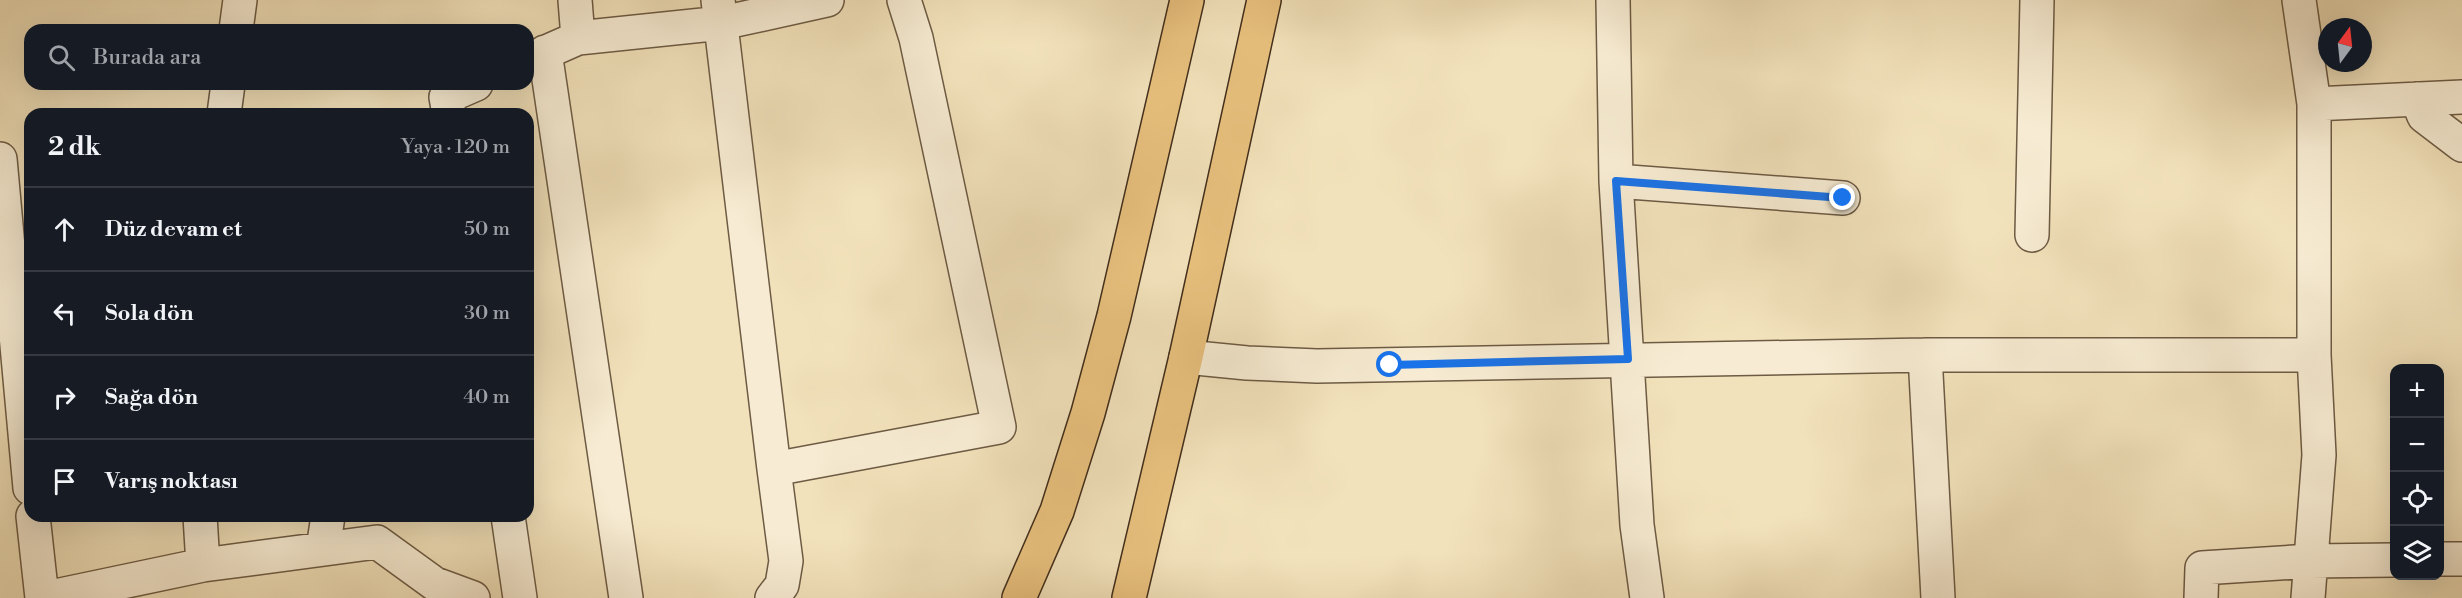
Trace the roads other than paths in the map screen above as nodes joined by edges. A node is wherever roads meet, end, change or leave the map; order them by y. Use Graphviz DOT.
graph roads {
  1 [pos="240,0"];
  2 [pos="575,0"];
  3 [pos="827,0"];
  4 [pos="904,0"];
  5 [pos="1187,0"];
  6 [pos="1264,0"];
  7 [pos="1613,0"];
  8 [pos="2037,0"];
  9 [pos="2298,0"];
  10 [pos="720,12"];
  11 [pos="237,24"];
  12 [pos="578,38"];
  13 [pos="537,56"];
  14 [pos="227,90"];
  15 [pos="463,90"];
  16 [pos="2462,97"];
  17 [pos="2417,99"];
  18 [pos="2314,104"];
  19 [pos="225,108"];
  20 [pos="448,108"];
  21 [pos="2462,145"];
  22 [pos="0,159"];
  23 [pos="1616,181"];
  24 [pos="1843,198"];
  25 [pos="2032,235"];
  26 [pos="1925,355"];
  27 [pos="2314,355"];
  28 [pos="1186,357"];
  29 [pos="1628,359"];
  30 [pos="24,422"];
  31 [pos="774,469"];
  32 [pos="34,522"];
  33 [pos="200,522"];
  34 [pos="327,522"];
  35 [pos="509,522"];
  36 [pos="323,549"];
  37 [pos="2444,559"];
  38 [pos="2462,559"];
  39 [pos="2390,560"];
  40 [pos="2311,561"];
  41 [pos="203,565"];
  42 [pos="44,598"];
  43 [pos="473,598"];
  44 [pos="520,598"];
  45 [pos="626,598"];
  46 [pos="772,598"];
  47 [pos="1019,598"];
  48 [pos="1129,598"];
  49 [pos="1647,598"];
  50 [pos="1938,598"];
  51 [pos="2201,598"];
  52 [pos="2308,598"];
  1 -- 11 [label="street"];
  2 -- 12 [label="street"];
  3 -- 10 [label="street"];
  4 -- 31 [label="street"];
  5 -- 47 [label="main road"];
  6 -- 28 [label="main road"];
  7 -- 23 [label="street"];
  8 -- 25 [label="street"];
  9 -- 18 [label="street"];
  10 -- 12 [label="street"];
  10 -- 31 [label="street"];
  12 -- 13 [label="street"];
  13 -- 45 [label="street"];
  14 -- 19 [label="street"];
  15 -- 20 [label="street"];
  16 -- 17 [label="street"];
  17 -- 18 [label="street"];
  17 -- 21 [label="street"];
  18 -- 27 [label="street"];
  22 -- 30 [label="street"];
  23 -- 24 [label="street"];
  23 -- 29 [label="street"];
  26 -- 27 [label="street"];
  26 -- 29 [label="street"];
  26 -- 50 [label="street"];
  27 -- 40 [label="street"];
  28 -- 29 [label="street"];
  28 -- 48 [label="main road"];
  29 -- 49 [label="street"];
  31 -- 46 [label="street"];
  32 -- 42 [label="street"];
  33 -- 41 [label="street"];
  34 -- 36 [label="street"];
  35 -- 44 [label="street"];
  36 -- 41 [label="street"];
  36 -- 43 [label="street"];
  37 -- 38 [label="street"];
  39 -- 40 [label="street"];
  40 -- 51 [label="street"];
  40 -- 52 [label="street"];
  41 -- 42 [label="street"];
}
